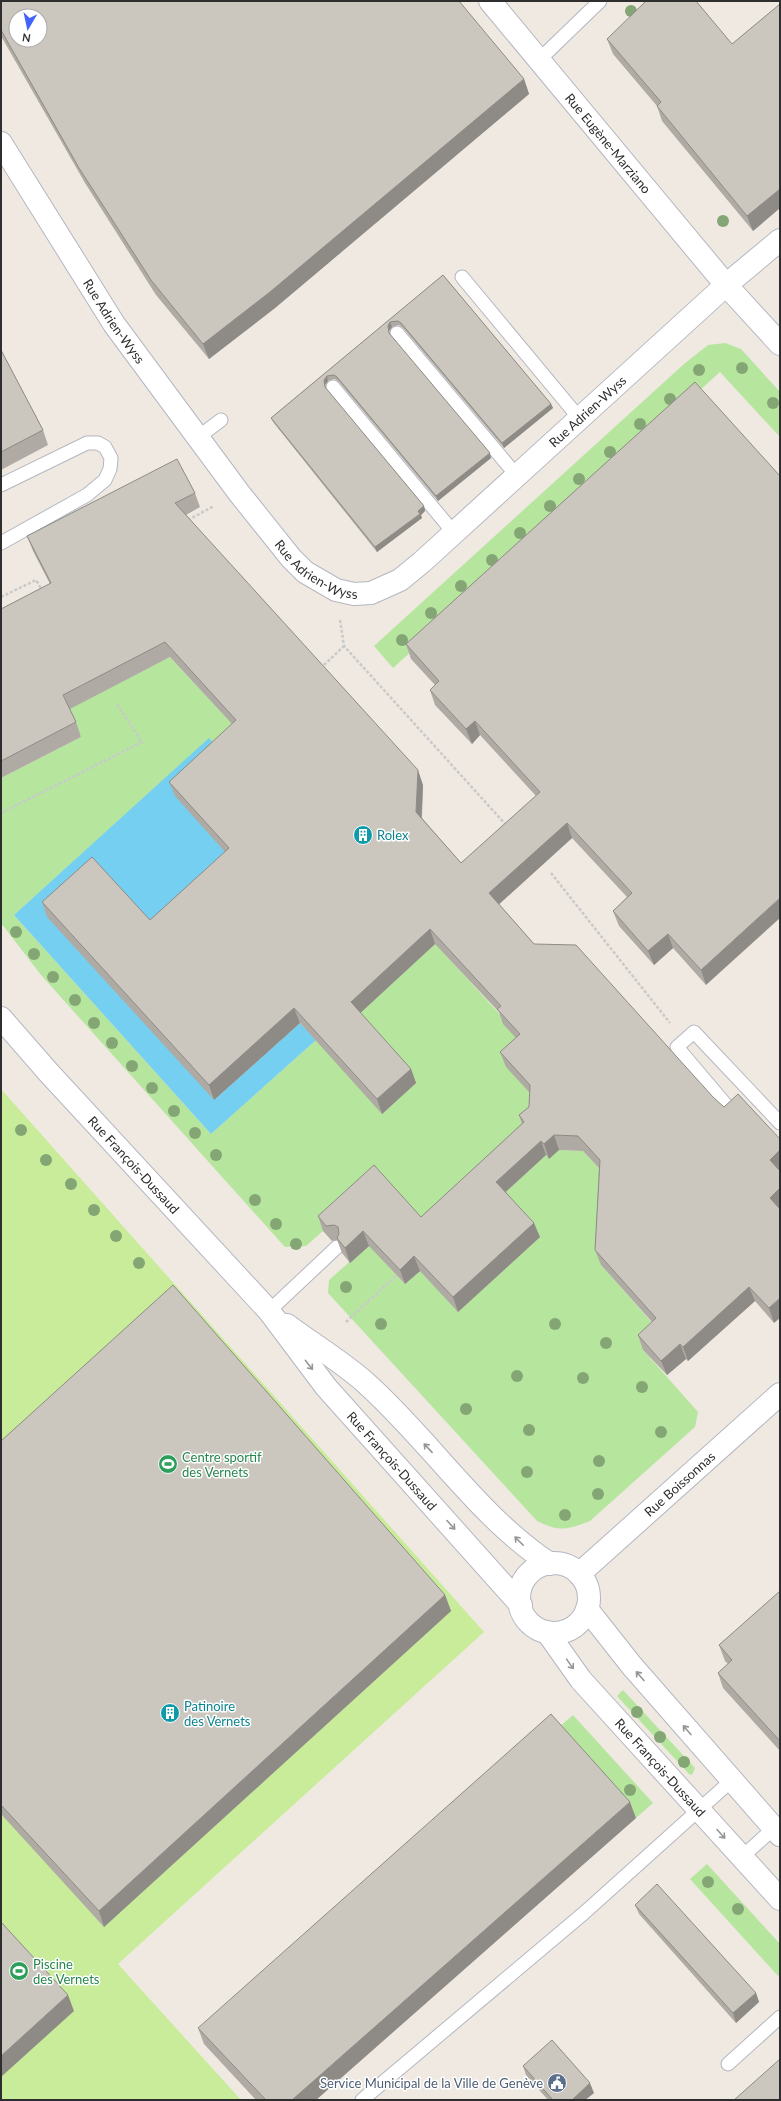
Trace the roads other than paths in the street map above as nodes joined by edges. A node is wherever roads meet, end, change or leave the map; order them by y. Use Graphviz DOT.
graph roads {
  1 [pos="490,1"];
  2 [pos="600,1"];
  3 [pos="539,60"];
  4 [pos="1,143"];
  5 [pos="780,240"];
  6 [pos="462,277"];
  7 [pos="726,285"];
  8 [pos="397,333"];
  9 [pos="780,344"];
  10 [pos="333,387"];
  11 [pos="580,419"];
  12 [pos="221,420"];
  13 [pos="197,438"];
  14 [pos="517,476"];
  15 [pos="1,485"];
  16 [pos="454,533"];
  17 [pos="1,543"];
  18 [pos="1,1018"];
  19 [pos="726,1105"];
  20 [pos="780,1123"];
  21 [pos="337,1247"];
  22 [pos="269,1311"];
  23 [pos="780,1394"];
  24 [pos="550,1564"];
  25 [pos="579,1574"];
  26 [pos="521,1605"];
  27 [pos="587,1609"];
  28 [pos="547,1632"];
  29 [pos="731,1781"];
  30 [pos="699,1810"];
  31 [pos="777,1831"];
  32 [pos="742,1857"];
  33 [pos="780,1899"];
  34 [pos="780,2017"];
  35 [pos="728,2064"];
  36 [pos="362,2100"];
  1 -- 3 [label="main road, Rue Eugène-Marziano"];
  2 -- 3 [label="lane"];
  3 -- 7 [label="main road, Rue Eugène-Marziano"];
  4 -- 13 [label="main road, Rue Adrien-Wyss"];
  5 -- 7 [label="main road"];
  6 -- 11 [label="lane"];
  7 -- 9 [label="main road, Rue Eugène-Marziano"];
  7 -- 11 [label="main road, Rue Adrien-Wyss"];
  8 -- 14 [label="lane"];
  10 -- 16 [label="lane"];
  11 -- 14 [label="main road, Rue Adrien-Wyss"];
  12 -- 13 [label="lane"];
  13 -- 16 [label="main road, Rue Adrien-Wyss"];
  14 -- 16 [label="main road, Rue Adrien-Wyss"];
  15 -- 17 [label="lane"];
  18 -- 22 [label="main road, Rue François-Dussaud"];
  19 -- 20 [label="lane"];
  21 -- 22 [label="lane"];
  24 -- 22 [label="main road, Rue François-Dussaud, one-way"];
  22 -- 26 [label="main road, Rue François-Dussaud, one-way"];
  23 -- 25 [label="main road, Rue Boissonnas"];
  24 -- 25 [label="main road, Rue François-Dussaud"];
  24 -- 26 [label="main road, Rue François-Dussaud"];
  25 -- 27 [label="main road"];
  26 -- 28 [label="main road, Rue François-Dussaud"];
  27 -- 28 [label="main road"];
  29 -- 27 [label="main road, one-way"];
  28 -- 30 [label="main road, Rue François-Dussaud, one-way"];
  29 -- 30 [label="lane"];
  29 -- 31 [label="main road"];
  30 -- 32 [label="main road, Rue François-Dussaud, one-way"];
  30 -- 36 [label="lane"];
  31 -- 32 [label="lane"];
  32 -- 33 [label="main road, Rue François-Dussaud"];
  34 -- 35 [label="lane"];
}
